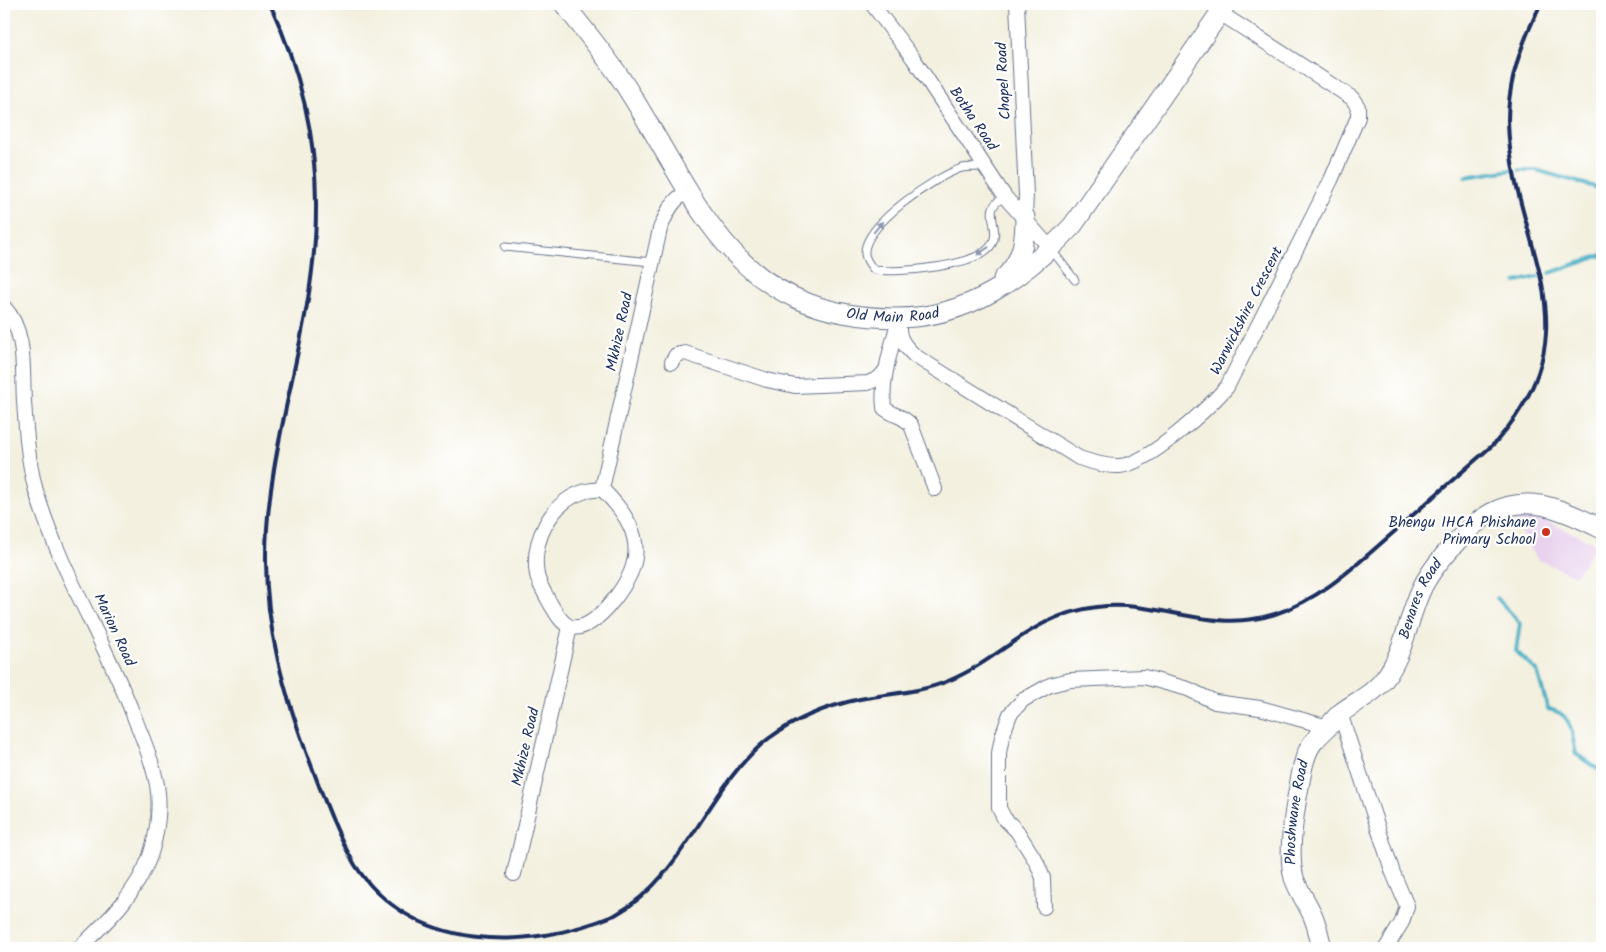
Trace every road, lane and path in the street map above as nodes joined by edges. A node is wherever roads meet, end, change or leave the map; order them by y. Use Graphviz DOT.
graph roads {
  1 [pos="564,4"];
  2 [pos="872,4"];
  3 [pos="1017,4"];
  4 [pos="1223,8"];
  5 [pos="986,167"];
  6 [pos="688,191"];
  7 [pos="1005,196"];
  8 [pos="1025,218"];
  9 [pos="505,247"];
  10 [pos="1051,249"];
  11 [pos="651,262"];
  12 [pos="1075,280"];
  13 [pos="983,299"];
  14 [pos="4,307"];
  15 [pos="900,318"];
  16 [pos="672,362"];
  17 [pos="886,371"];
  18 [pos="602,489"];
  19 [pos="935,489"];
  20 [pos="1602,529"];
  21 [pos="570,627"];
  22 [pos="1334,720"];
  23 [pos="514,874"];
  24 [pos="1044,907"];
  25 [pos="88,946"];
  26 [pos="1322,948"];
  27 [pos="1386,948"];
  1 -- 6 [label="main road, Old Main Road"];
  2 -- 5 [label="street, Botha Road"];
  3 -- 8 [label="street, Chapel Road"];
  4 -- 10 [label="main road, Old Main Road"];
  4 -- 15 [label="street, Warwickshire Crescent"];
  5 -- 7 [label="street, Botha Road"];
  7 -- 5 [label="lane, one-way"];
  6 -- 11 [label="street, Mkhize Road"];
  6 -- 15 [label="main road, Old Main Road"];
  7 -- 8 [label="street, Botha Road"];
  8 -- 10 [label="street, Botha Road"];
  8 -- 13 [label="main road"];
  9 -- 11 [label="lane"];
  10 -- 12 [label="lane"];
  10 -- 13 [label="main road, Old Main Road"];
  11 -- 18 [label="street, Mkhize Road"];
  13 -- 15 [label="main road, Old Main Road"];
  14 -- 25 [label="street, Marion Road"];
  15 -- 17 [label="street"];
  16 -- 17 [label="street"];
  17 -- 19 [label="street"];
  18 -- 21 [label="street"];
  18 -- 21 [label="street"];
  20 -- 22 [label="main road, Benares Road"];
  21 -- 23 [label="street, Mkhize Road"];
  22 -- 24 [label="street"];
  22 -- 26 [label="main road, Phoshwane Road"];
  22 -- 27 [label="street"];
}
